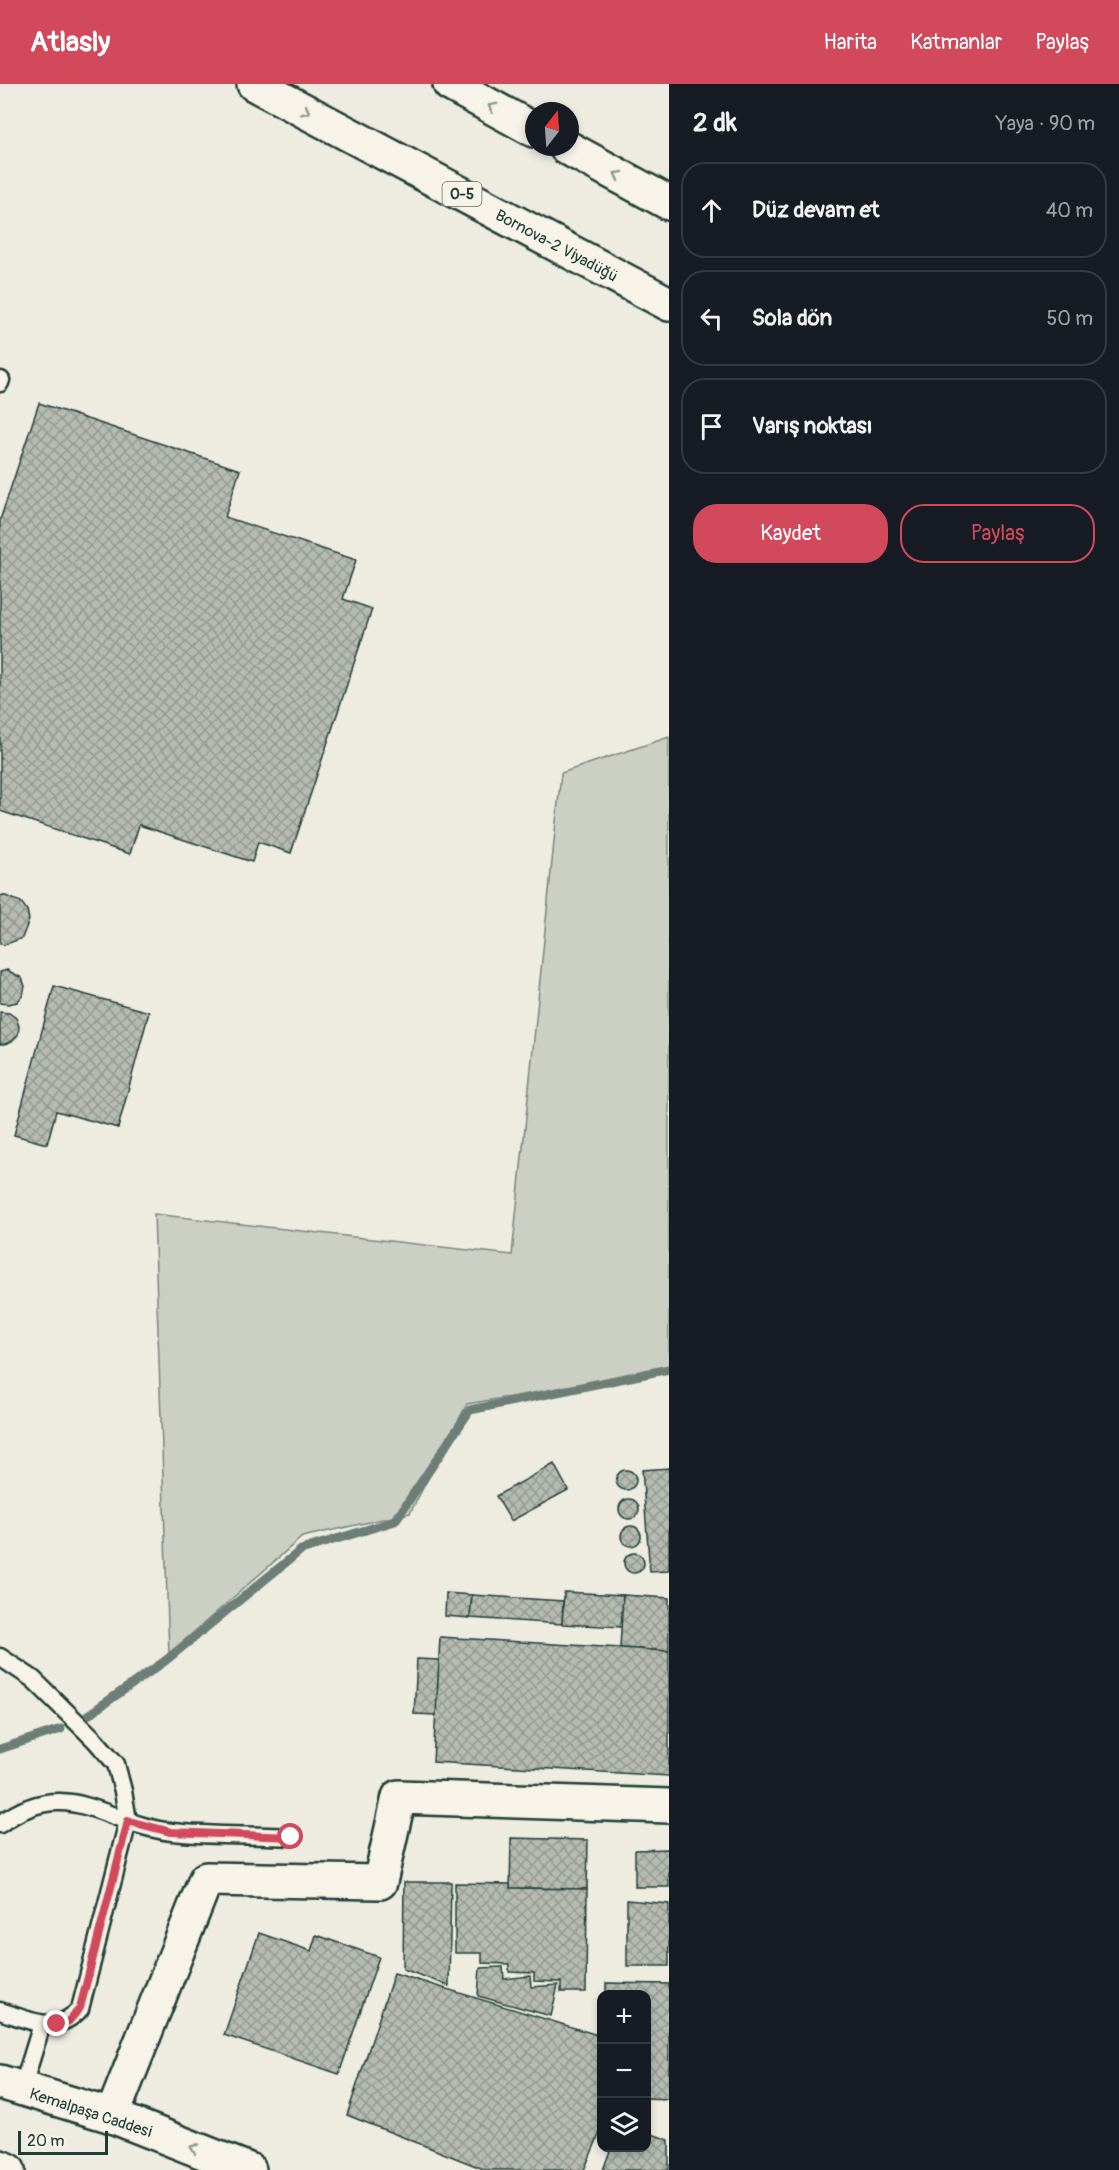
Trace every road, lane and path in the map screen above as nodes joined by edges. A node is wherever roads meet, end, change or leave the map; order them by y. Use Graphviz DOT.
graph roads {
  1 [pos="254,84"];
  2 [pos="450,84"];
  3 [pos="525,125"];
  4 [pos="579,154"];
  5 [pos="669,203"];
  6 [pos="669,304"];
  7 [pos="0,1657"];
  8 [pos="669,1806"];
  9 [pos="128,1821"];
  10 [pos="0,1824"];
  11 [pos="291,1837"];
  12 [pos="0,2011"];
  13 [pos="42,2024"];
  14 [pos="11,2085"];
  15 [pos="112,2116"];
  16 [pos="0,2167"];
  17 [pos="8,2170"];
  18 [pos="249,2170"];
  1 -- 6 [label="main road, Bornova-2 Viyadüğü / O-5, one-way"];
  3 -- 2 [label="main road, one-way"];
  5 -- 4 [label="main road, one-way"];
  7 -- 9 [label="lane"];
  8 -- 15 [label="main road"];
  9 -- 10 [label="lane"];
  9 -- 11 [label="lane"];
  9 -- 13 [label="lane"];
  12 -- 13 [label="lane"];
  13 -- 14 [label="lane"];
  14 -- 15 [label="main road, Kemalpaşa Caddesi"];
  18 -- 15 [label="main road, Kemalpaşa Caddesi, one-way"];
  16 -- 17 [label="main road"];
}
